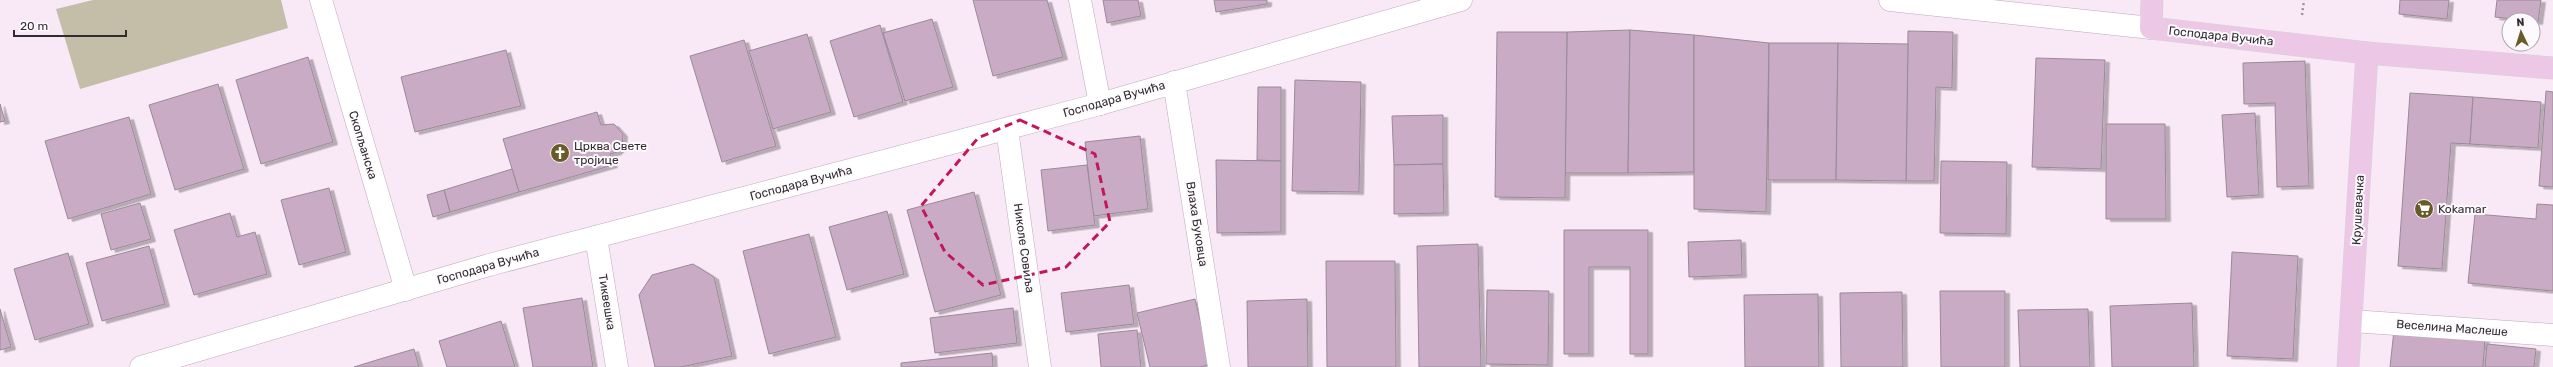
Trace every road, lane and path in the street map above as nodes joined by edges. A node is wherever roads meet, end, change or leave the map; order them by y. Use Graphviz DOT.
graph roads {
  1 [pos="321,0"];
  2 [pos="1080,0"];
  3 [pos="1461,0"];
  4 [pos="1890,0"];
  5 [pos="2152,0"];
  6 [pos="2151,28"];
  7 [pos="2367,53"];
  8 [pos="2553,68"];
  9 [pos="1174,82"];
  10 [pos="1100,104"];
  11 [pos="1007,129"];
  12 [pos="596,237"];
  13 [pos="406,290"];
  14 [pos="2352,321"];
  15 [pos="2553,334"];
  16 [pos="141,367"];
  17 [pos="617,367"];
  18 [pos="1040,367"];
  19 [pos="1219,367"];
  20 [pos="2348,367"];
  1 -- 13 [label="street, Скопљанска"];
  2 -- 10 [label="street"];
  3 -- 9 [label="street, Господара Вучића"];
  4 -- 6 [label="street, Господара Вучића"];
  5 -- 6 [label="main road"];
  6 -- 7 [label="main road, Господара Вучића"];
  7 -- 8 [label="main road, Господара Вучића"];
  7 -- 14 [label="main road, Крушевачка"];
  9 -- 10 [label="street, Господара Вучића"];
  9 -- 19 [label="street, Влаха Буковца"];
  10 -- 11 [label="street, Господара Вучића"];
  11 -- 12 [label="street, Господара Вучића"];
  11 -- 18 [label="street, Николе Совиља"];
  12 -- 13 [label="street, Господара Вучића"];
  12 -- 17 [label="street, Тиквешка"];
  13 -- 16 [label="street, Господара Вучића"];
  14 -- 15 [label="street, Веселина Маслеше"];
  14 -- 20 [label="main road, Крушевачка"];
}
